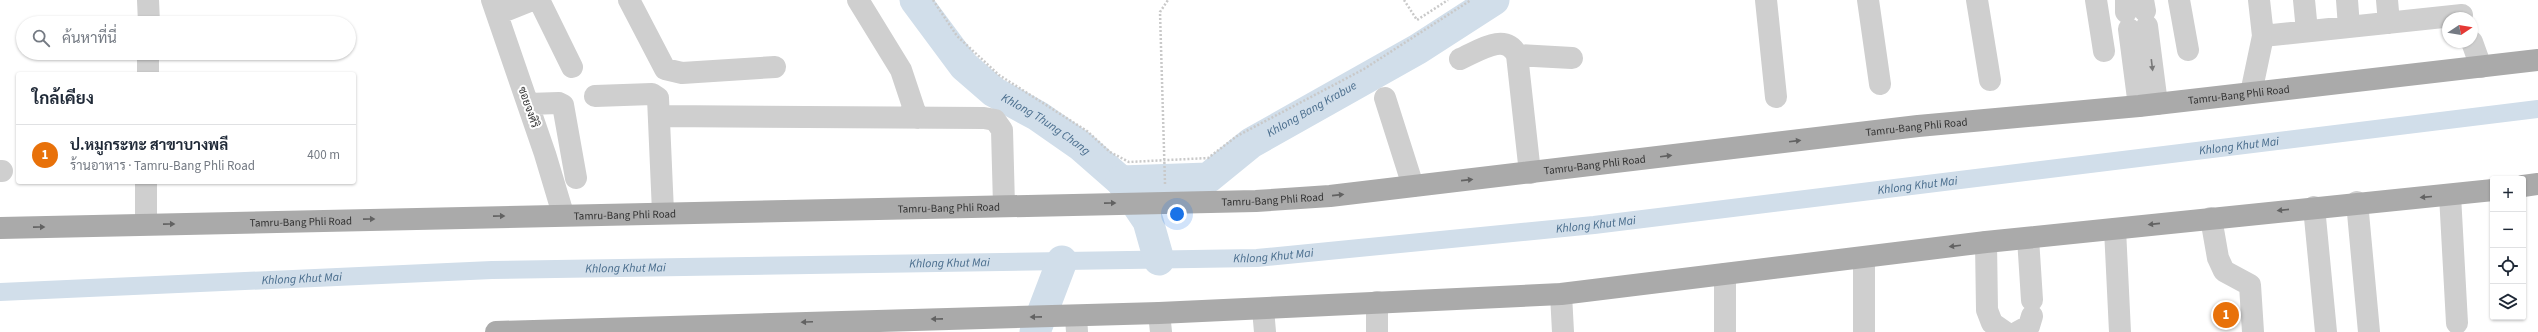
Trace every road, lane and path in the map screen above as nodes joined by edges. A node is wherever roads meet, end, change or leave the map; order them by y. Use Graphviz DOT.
graph roads {
  1 [pos="148,0"];
  2 [pos="532,0"];
  3 [pos="539,0"];
  4 [pos="629,0"];
  5 [pos="858,0"];
  6 [pos="933,0"];
  7 [pos="1168,0"];
  8 [pos="1404,0"];
  9 [pos="1448,0"];
  10 [pos="1471,0"];
  11 [pos="1766,0"];
  12 [pos="1868,0"];
  13 [pos="1977,0"];
  14 [pos="2096,0"];
  15 [pos="2179,0"];
  16 [pos="2259,0"];
  17 [pos="2304,0"];
  18 [pos="2347,0"];
  19 [pos="2387,0"];
  20 [pos="495,7"];
  21 [pos="2435,9"];
  22 [pos="2464,11"];
  23 [pos="2136,13"];
  24 [pos="149,16"];
  25 [pos="2389,23"];
  26 [pos="2349,27"];
  27 [pos="2307,31"];
  28 [pos="2263,36"];
  29 [pos="2474,48"];
  30 [pos="2188,50"];
  31 [pos="2104,51"];
  32 [pos="1517,54"];
  33 [pos="1572,58"];
  34 [pos="148,60"];
  35 [pos="1460,60"];
  36 [pos="2538,60"];
  37 [pos="775,66"];
  38 [pos="572,67"];
  39 [pos="2481,67"];
  40 [pos="148,72"];
  41 [pos="1990,80"];
  42 [pos="1880,84"];
  43 [pos="2251,93"];
  44 [pos="595,96"];
  45 [pos="1776,97"];
  46 [pos="1385,98"];
  47 [pos="528,104"];
  48 [pos="2148,105"];
  49 [pos="660,116"];
  50 [pos="917,118"];
  51 [pos="1530,173"];
  52 [pos="576,178"];
  53 [pos="146,184"];
  54 [pos="2538,184"];
  55 [pos="1413,186"];
  56 [pos="2526,186"];
  57 [pos="2490,190"];
  58 [pos="2450,195"];
  59 [pos="1166,202"];
  60 [pos="2357,202"];
  61 [pos="1004,206"];
  62 [pos="2314,207"];
  63 [pos="663,212"];
  64 [pos="563,214"];
  65 [pos="2211,218"];
  66 [pos="146,224"];
  67 [pos="0,228"];
  68 [pos="2115,229"];
  69 [pos="2028,238"];
  70 [pos="1986,242"];
  71 [pos="1864,258"];
  72 [pos="1725,274"];
  73 [pos="1561,294"];
  74 [pos="1377,302"];
  75 [pos="1263,309"];
  76 [pos="2027,316"];
  77 [pos="1076,321"];
  78 [pos="1160,323"];
  79 [pos="2457,323"];
  80 [pos="848,326"];
  81 [pos="621,330"];
  82 [pos="496,332"];
  83 [pos="1265,332"];
  84 [pos="1378,332"];
  85 [pos="1563,332"];
  86 [pos="1726,332"];
  87 [pos="1864,332"];
  88 [pos="2005,332"];
  89 [pos="2120,332"];
  90 [pos="2253,332"];
  91 [pos="2326,332"];
  92 [pos="2369,332"];
  1 -- 24 [label="street"];
  2 -- 20 [label="street"];
  3 -- 38 [label="street"];
  4 -- 37 [label="street"];
  5 -- 50 [label="street"];
  6 -- 10 [label="path"];
  7 -- 59 [label="path"];
  8 -- 9 [label="path"];
  11 -- 45 [label="street"];
  12 -- 42 [label="street"];
  13 -- 41 [label="street"];
  14 -- 31 [label="street"];
  15 -- 30 [label="street"];
  16 -- 28 [label="street"];
  17 -- 27 [label="street"];
  18 -- 26 [label="street"];
  19 -- 25 [label="street"];
  20 -- 47 [label="street, ซอยจงศิริ"];
  21 -- 22 [label="street"];
  21 -- 25 [label="street"];
  23 -- 48 [label="street"];
  25 -- 26 [label="street"];
  26 -- 27 [label="street"];
  27 -- 28 [label="street"];
  28 -- 43 [label="street"];
  29 -- 39 [label="street"];
  32 -- 33 [label="street"];
  32 -- 35 [label="street"];
  32 -- 51 [label="street"];
  34 -- 40 [label="street"];
  36 -- 39 [label="main road, Tamru-Bang Phli Road"];
  39 -- 43 [label="main road, Tamru-Bang Phli Road"];
  43 -- 48 [label="main road, Tamru-Bang Phli Road"];
  44 -- 49 [label="street"];
  46 -- 55 [label="street"];
  47 -- 52 [label="street"];
  47 -- 64 [label="street, ซอยจงศิริ"];
  51 -- 48 [label="main road, Tamru-Bang Phli Road, one-way"];
  49 -- 50 [label="street"];
  49 -- 63 [label="street"];
  50 -- 61 [label="street"];
  55 -- 51 [label="main road, Tamru-Bang Phli Road, one-way"];
  53 -- 66 [label="street"];
  54 -- 56 [label="main road"];
  59 -- 55 [label="main road, Tamru-Bang Phli Road, one-way"];
  57 -- 58 [label="main road"];
  58 -- 60 [label="main road, one-way"];
  58 -- 79 [label="street"];
  61 -- 59 [label="main road, Tamru-Bang Phli Road, one-way"];
  60 -- 62 [label="main road"];
  60 -- 92 [label="street"];
  61 -- 63 [label="main road, Tamru-Bang Phli Road"];
  62 -- 65 [label="main road, one-way"];
  62 -- 91 [label="street"];
  63 -- 64 [label="main road, Tamru-Bang Phli Road"];
  66 -- 64 [label="main road, Tamru-Bang Phli Road, one-way"];
  65 -- 68 [label="main road, one-way"];
  65 -- 90 [label="street"];
  67 -- 66 [label="main road, Tamru-Bang Phli Road, one-way"];
  68 -- 69 [label="main road"];
  68 -- 89 [label="street"];
  69 -- 70 [label="main road"];
  69 -- 76 [label="street"];
  70 -- 71 [label="main road, one-way"];
  70 -- 88 [label="street"];
  71 -- 72 [label="main road"];
  71 -- 87 [label="street"];
  72 -- 73 [label="main road"];
  72 -- 86 [label="street"];
  73 -- 74 [label="main road"];
  73 -- 85 [label="street"];
  74 -- 75 [label="main road"];
  74 -- 84 [label="street"];
  75 -- 78 [label="main road"];
  75 -- 83 [label="street"];
  77 -- 78 [label="main road"];
  77 -- 80 [label="main road, one-way"];
  80 -- 81 [label="main road, one-way"];
  81 -- 82 [label="main road"];
}
